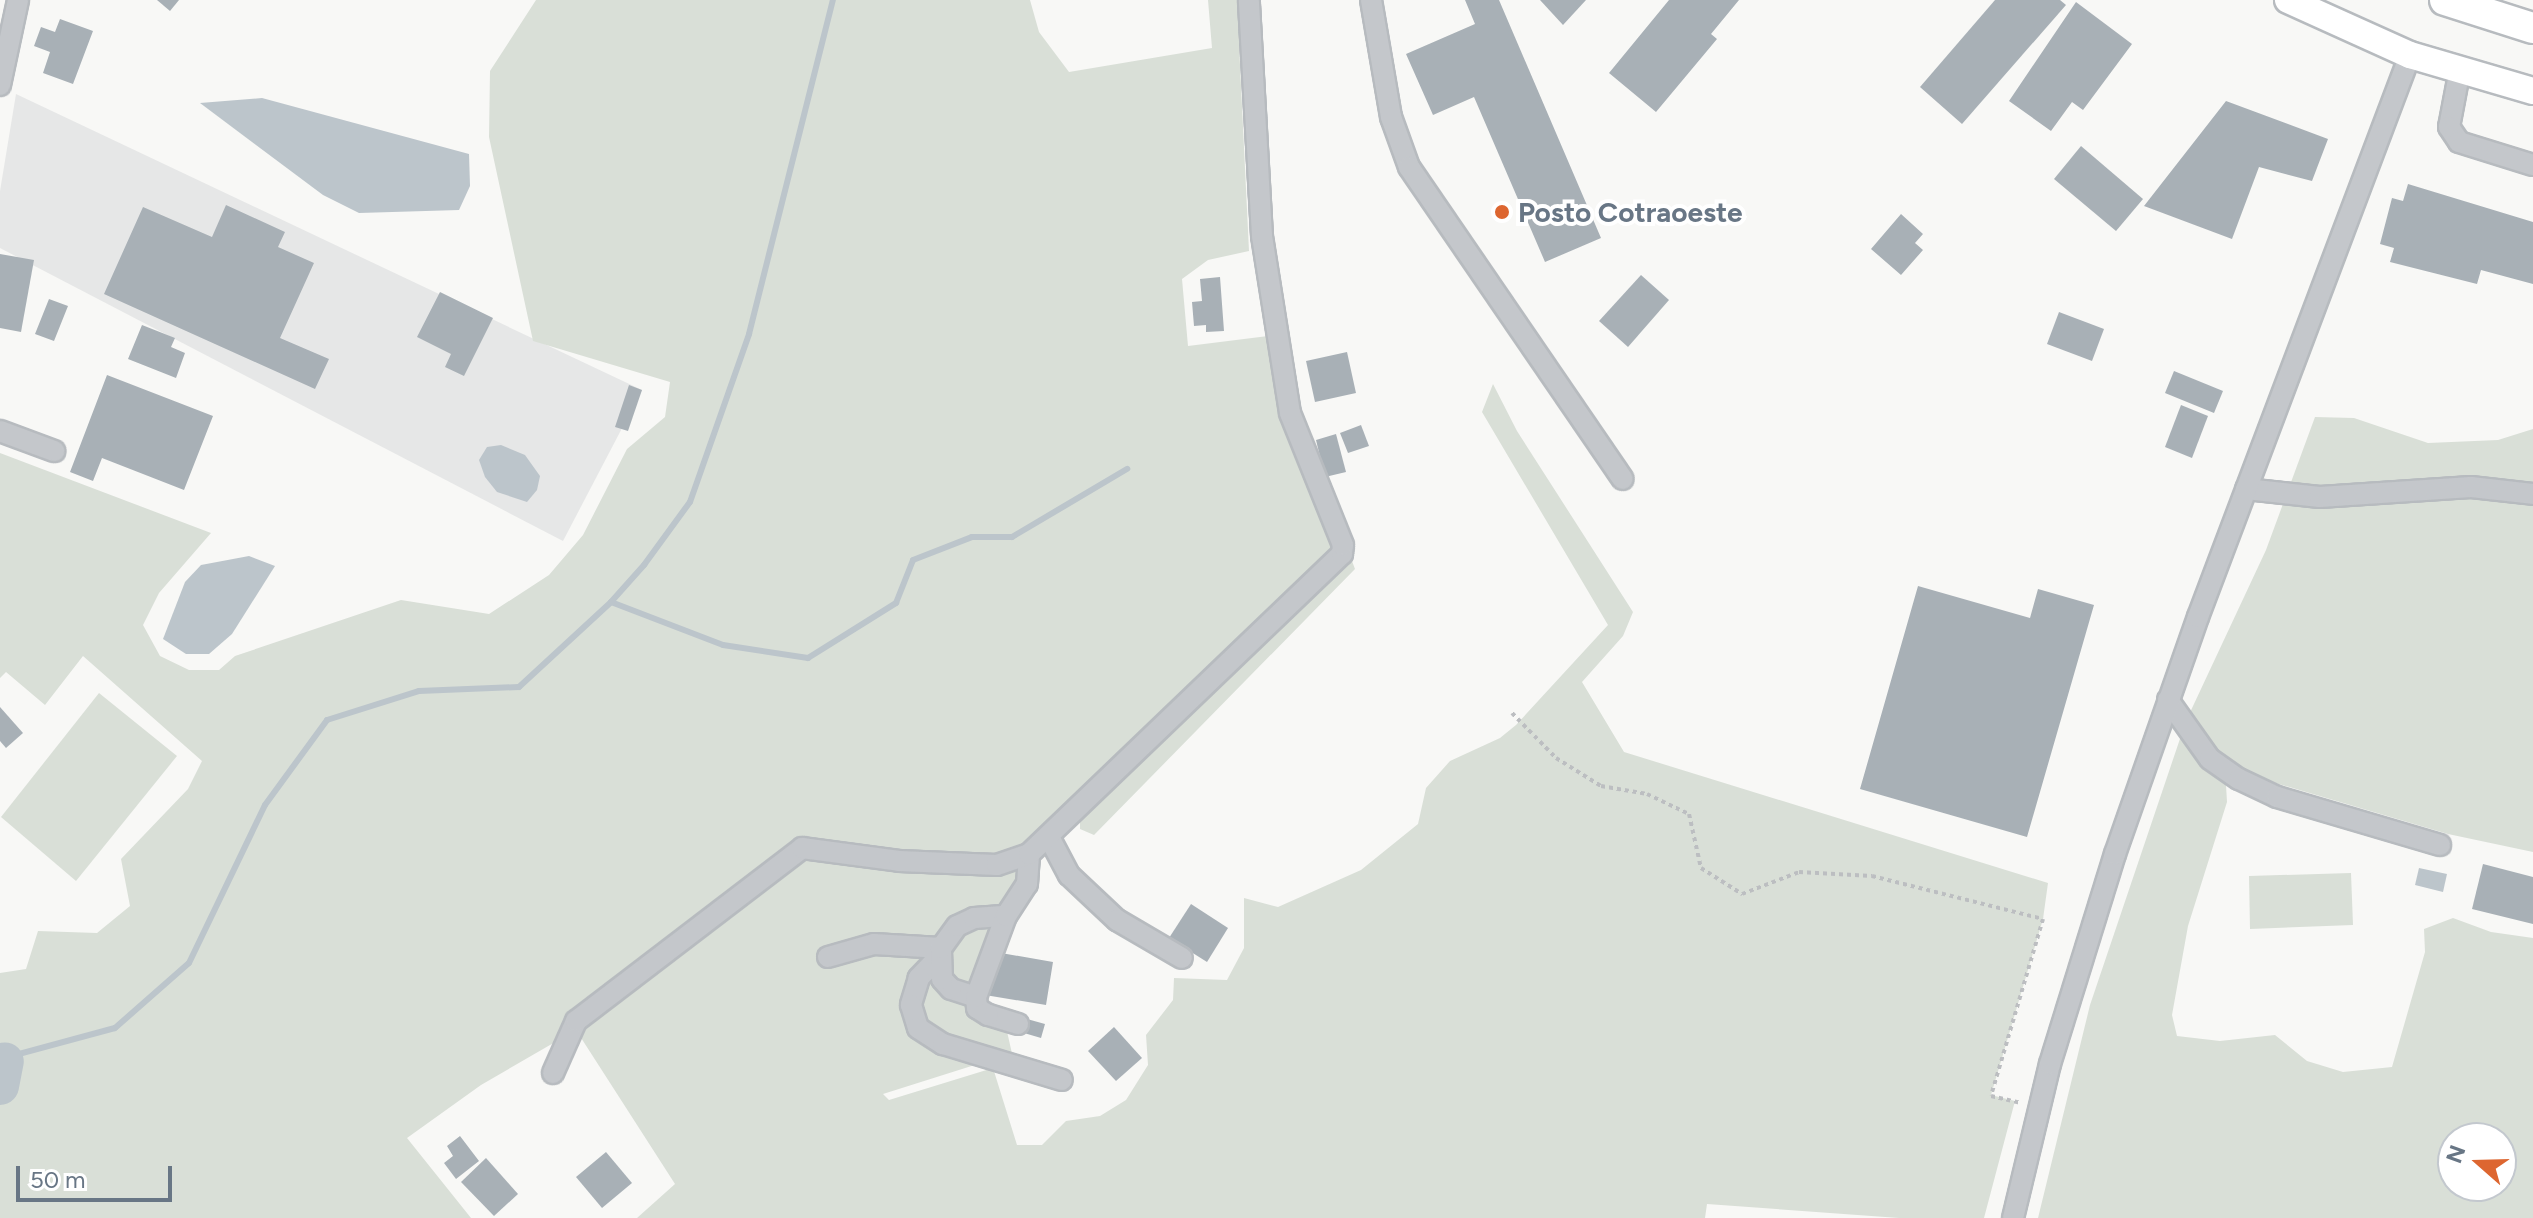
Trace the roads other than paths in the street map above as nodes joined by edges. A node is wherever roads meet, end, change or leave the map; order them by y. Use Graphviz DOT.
graph roads {
  1 [pos="18,0"];
  2 [pos="1249,0"];
  3 [pos="1371,0"];
  4 [pos="2288,0"];
  5 [pos="2445,0"];
  6 [pos="2533,28"];
  7 [pos="2410,55"];
  8 [pos="2460,69"];
  9 [pos="0,85"];
  10 [pos="2533,91"];
  11 [pos="2533,165"];
  12 [pos="0,431"];
  13 [pos="54,451"];
  14 [pos="1623,479"];
  15 [pos="2246,489"];
  16 [pos="2533,494"];
  17 [pos="2168,700"];
  18 [pos="1050,839"];
  19 [pos="2440,845"];
  20 [pos="1029,854"];
  21 [pos="1006,916"];
  22 [pos="939,953"];
  23 [pos="828,957"];
  24 [pos="1182,958"];
  25 [pos="976,997"];
  26 [pos="1018,1024"];
  27 [pos="553,1073"];
  28 [pos="1062,1080"];
  29 [pos="2013,1218"];
  1 -- 9 [label="street"];
  2 -- 18 [label="street"];
  3 -- 14 [label="street"];
  4 -- 7 [label="main road"];
  5 -- 6 [label="highway"];
  7 -- 8 [label="main road"];
  7 -- 15 [label="street"];
  8 -- 10 [label="main road"];
  8 -- 11 [label="street"];
  12 -- 13 [label="street"];
  15 -- 16 [label="street"];
  15 -- 17 [label="street"];
  17 -- 19 [label="street"];
  17 -- 29 [label="street"];
  18 -- 20 [label="street"];
  18 -- 24 [label="street"];
  20 -- 21 [label="street"];
  20 -- 27 [label="street"];
  21 -- 22 [label="street"];
  21 -- 25 [label="street"];
  22 -- 23 [label="street"];
  22 -- 25 [label="street"];
  22 -- 28 [label="street"];
  25 -- 26 [label="street"];
}
